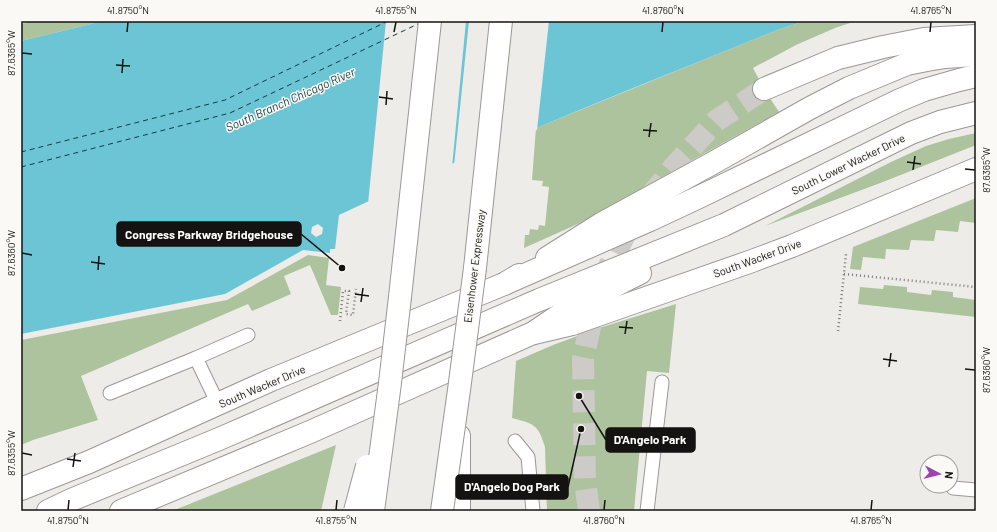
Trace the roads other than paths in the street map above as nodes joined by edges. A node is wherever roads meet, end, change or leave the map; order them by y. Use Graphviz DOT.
graph roads {
  1 [pos="430,21"];
  2 [pos="501,21"];
  3 [pos="976,36"];
  4 [pos="976,55"];
  5 [pos="976,76"];
  6 [pos="764,89"];
  7 [pos="976,114"];
  8 [pos="976,169"];
  9 [pos="724,225"];
  10 [pos="504,284"];
  11 [pos="533,333"];
  12 [pos="248,335"];
  13 [pos="196,358"];
  14 [pos="662,382"];
  15 [pos="390,383"];
  16 [pos="459,390"];
  17 [pos="110,393"];
  18 [pos="218,404"];
  19 [pos="515,441"];
  20 [pos="21,489"];
  21 [pos="959,489"];
  22 [pos="976,490"];
  23 [pos="48,511"];
  24 [pos="121,511"];
  25 [pos="355,511"];
  26 [pos="373,511"];
  27 [pos="442,511"];
  28 [pos="459,511"];
  29 [pos="533,511"];
  30 [pos="647,511"];
  1 -- 15 [label="main road, bridge"];
  2 -- 16 [label="main road, Eisenhower Expressway, bridge"];
  3 -- 6 [label="main road"];
  4 -- 10 [label="main road"];
  5 -- 10 [label="main road"];
  7 -- 9 [label="main road, South Lower Wacker Drive"];
  8 -- 11 [label="main road, South Wacker Drive"];
  9 -- 11 [label="main road"];
  9 -- 23 [label="main road"];
  10 -- 18 [label="main road, South Wacker Drive"];
  11 -- 24 [label="main road"];
  12 -- 13 [label="lane"];
  13 -- 17 [label="lane"];
  13 -- 18 [label="lane"];
  14 -- 30 [label="lane"];
  15 -- 25 [label="main road, bridge"];
  15 -- 26 [label="main road, bridge"];
  16 -- 27 [label="main road, Eisenhower Expressway, bridge"];
  16 -- 28 [label="main road, bridge"];
  18 -- 20 [label="main road, South Wacker Drive"];
  19 -- 29 [label="lane"];
  21 -- 22 [label="lane"];
}
